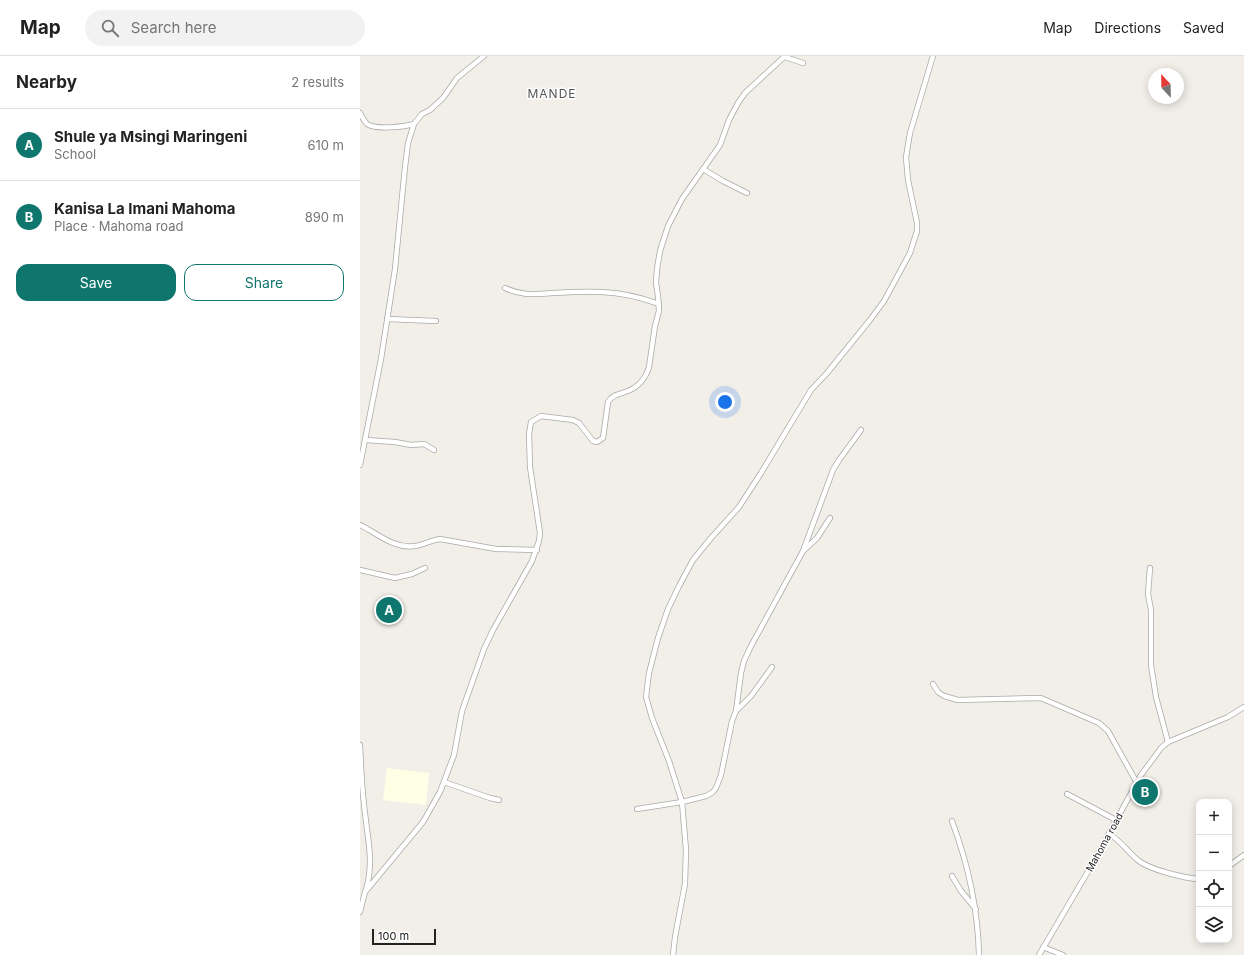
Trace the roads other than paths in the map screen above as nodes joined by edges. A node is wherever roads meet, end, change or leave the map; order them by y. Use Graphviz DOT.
graph roads {
  1 [pos="484,56"];
  2 [pos="933,56"];
  3 [pos="785,57"];
  4 [pos="803,63"];
  5 [pos="360,113"];
  6 [pos="414,124"];
  7 [pos="703,169"];
  8 [pos="747,193"];
  9 [pos="505,288"];
  10 [pos="659,304"];
  11 [pos="387,319"];
  12 [pos="436,321"];
  13 [pos="861,430"];
  14 [pos="366,440"];
  15 [pos="434,450"];
  16 [pos="360,465"];
  17 [pos="830,518"];
  18 [pos="360,525"];
  19 [pos="537,550"];
  20 [pos="803,551"];
  21 [pos="425,568"];
  22 [pos="1150,568"];
  23 [pos="360,570"];
  24 [pos="772,667"];
  25 [pos="934,684"];
  26 [pos="1244,707"];
  27 [pos="736,711"];
  28 [pos="1168,742"];
  29 [pos="360,745"];
  30 [pos="444,782"];
  31 [pos="1137,783"];
  32 [pos="1067,794"];
  33 [pos="499,800"];
  34 [pos="682,802"];
  35 [pos="637,809"];
  36 [pos="1116,820"];
  37 [pos="952,821"];
  38 [pos="1109,834"];
  39 [pos="1244,855"];
  40 [pos="1232,864"];
  41 [pos="952,876"];
  42 [pos="1196,878"];
  43 [pos="365,892"];
  44 [pos="976,908"];
  45 [pos="360,912"];
  46 [pos="1043,947"];
  47 [pos="673,955"];
  48 [pos="979,955"];
  49 [pos="1039,955"];
  50 [pos="1063,955"];
  1 -- 6 [label="street"];
  2 -- 34 [label="street"];
  3 -- 4 [label="street"];
  3 -- 7 [label="street"];
  5 -- 6 [label="street"];
  6 -- 11 [label="street"];
  7 -- 8 [label="street"];
  7 -- 10 [label="street"];
  9 -- 10 [label="street"];
  10 -- 19 [label="street"];
  11 -- 12 [label="street"];
  11 -- 14 [label="street"];
  13 -- 20 [label="street"];
  14 -- 15 [label="street"];
  14 -- 16 [label="street"];
  17 -- 20 [label="street"];
  18 -- 19 [label="street"];
  19 -- 30 [label="street"];
  20 -- 27 [label="street"];
  21 -- 23 [label="street"];
  22 -- 28 [label="street"];
  24 -- 27 [label="street"];
  25 -- 31 [label="street"];
  26 -- 28 [label="street, Mahoma road"];
  27 -- 34 [label="street"];
  28 -- 31 [label="street, Mahoma road"];
  29 -- 43 [label="street"];
  30 -- 33 [label="street"];
  30 -- 43 [label="street"];
  31 -- 36 [label="street, Mahoma road"];
  32 -- 36 [label="street"];
  34 -- 35 [label="street"];
  34 -- 47 [label="street"];
  36 -- 38 [label="street, Mahoma road"];
  37 -- 44 [label="street"];
  38 -- 42 [label="street"];
  38 -- 46 [label="street, Mahoma road"];
  39 -- 40 [label="street"];
  41 -- 44 [label="street"];
  43 -- 45 [label="street"];
  44 -- 48 [label="street"];
  46 -- 49 [label="street, Mahoma road"];
  46 -- 50 [label="street"];
}
